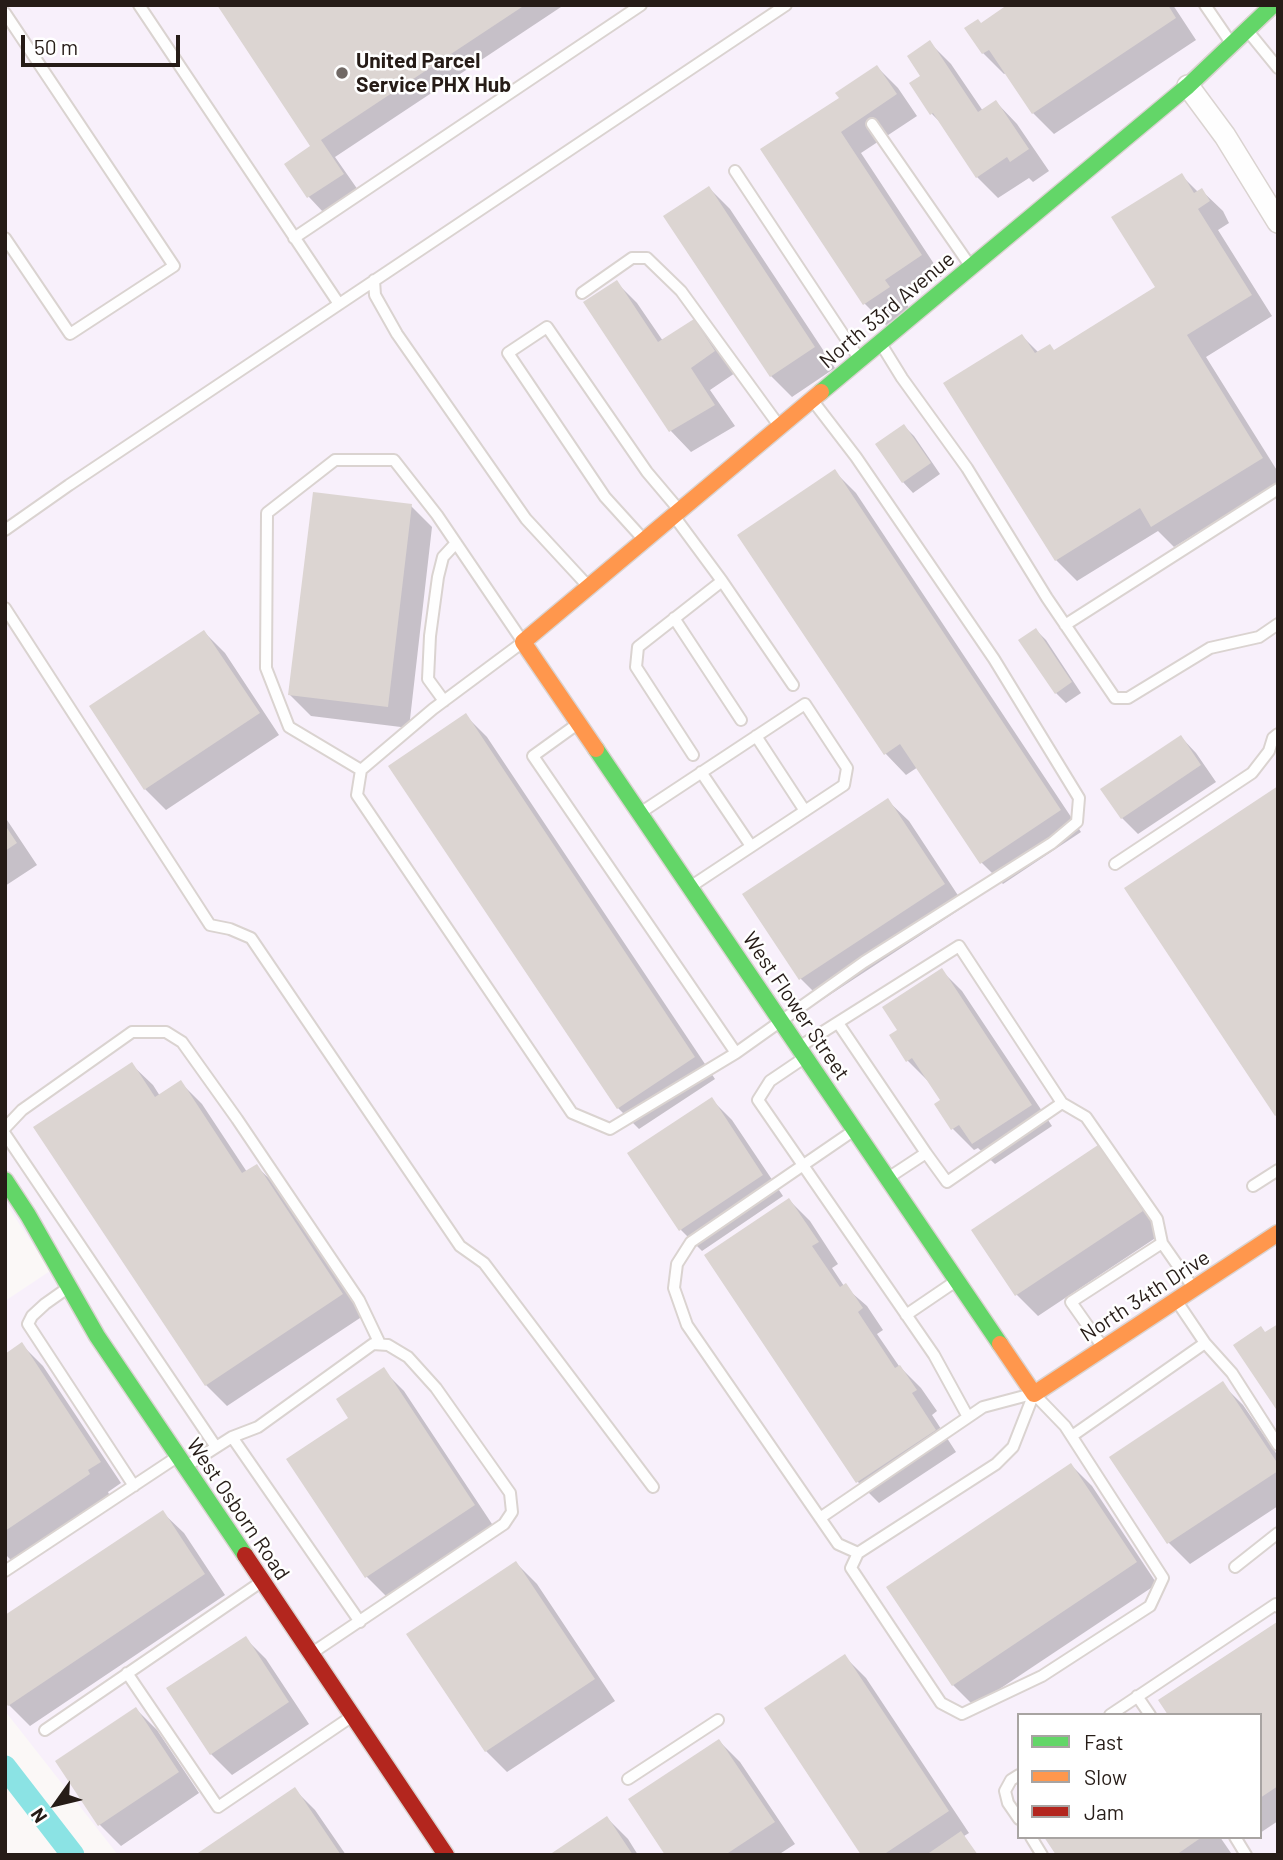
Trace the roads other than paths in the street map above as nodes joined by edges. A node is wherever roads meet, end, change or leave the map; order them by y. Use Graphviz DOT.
graph roads {
  1 [pos="139,5"];
  2 [pos="640,5"];
  3 [pos="786,5"];
  4 [pos="1205,5"];
  5 [pos="1273,5"];
  6 [pos="5,13"];
  7 [pos="1247,30"];
  8 [pos="1232,44"];
  9 [pos="1278,68"];
  10 [pos="1188,86"];
  11 [pos="872,124"];
  12 [pos="734,172"];
  13 [pos="1278,222"];
  14 [pos="5,238"];
  15 [pos="295,238"];
  16 [pos="971,267"];
  17 [pos="374,280"];
  18 [pos="582,293"];
  19 [pos="339,304"];
  20 [pos="880,343"];
  21 [pos="860,359"];
  22 [pos="812,400"];
  23 [pos="780,427"];
  24 [pos="1278,489"];
  25 [pos="677,514"];
  26 [pos="5,530"];
  27 [pos="645,540"];
  28 [pos="456,544"];
  29 [pos="722,581"];
  30 [pos="589,587"];
  31 [pos="5,608"];
  32 [pos="674,618"];
  33 [pos="1278,624"];
  34 [pos="1065,625"];
  35 [pos="523,642"];
  36 [pos="793,685"];
  37 [pos="443,701"];
  38 [pos="741,720"];
  39 [pos="579,724"];
  40 [pos="1278,734"];
  41 [pos="756,736"];
  42 [pos="693,755"];
  43 [pos="361,770"];
  44 [pos="701,772"];
  45 [pos="805,811"];
  46 [pos="640,813"];
  47 [pos="751,846"];
  48 [pos="1115,864"];
  49 [pos="690,887"];
  50 [pos="780,1020"];
  51 [pos="838,1023"];
  52 [pos="802,1052"];
  53 [pos="736,1053"];
  54 [pos="1062,1103"];
  55 [pos="5,1128"];
  56 [pos="855,1130"];
  57 [pos="5,1134"];
  58 [pos="926,1153"];
  59 [pos="804,1164"];
  60 [pos="1278,1170"];
  61 [pos="888,1178"];
  62 [pos="5,1180"];
  63 [pos="1253,1186"];
  64 [pos="1278,1233"];
  65 [pos="1162,1243"];
  66 [pos="957,1280"];
  67 [pos="69,1287"];
  68 [pos="1194,1288"];
  69 [pos="1176,1300"];
  70 [pos="906,1315"];
  71 [pos="1205,1343"];
  72 [pos="380,1344"];
  73 [pos="1104,1348"];
  74 [pos="1034,1394"];
  75 [pos="968,1417"];
  76 [pos="1072,1436"];
  77 [pos="232,1437"];
  78 [pos="1278,1445"];
  79 [pos="216,1447"];
  80 [pos="181,1462"];
  81 [pos="134,1486"];
  82 [pos="653,1488"];
  83 [pos="820,1518"];
  84 [pos="1278,1534"];
  85 [pos="858,1553"];
  86 [pos="1235,1567"];
  87 [pos="5,1572"];
  88 [pos="261,1582"];
  89 [pos="1277,1605"];
  90 [pos="360,1622"];
  91 [pos="310,1654"];
  92 [pos="127,1673"];
  93 [pos="1138,1696"];
  94 [pos="1113,1713"];
  95 [pos="1149,1713"];
  96 [pos="352,1717"];
  97 [pos="718,1720"];
  98 [pos="45,1730"];
  99 [pos="1017,1776"];
  100 [pos="628,1779"];
  101 [pos="1017,1816"];
  102 [pos="1032,1839"];
  103 [pos="1236,1839"];
  104 [pos="439,1852"];
  105 [pos="1042,1855"];
  106 [pos="1246,1855"];
  1 -- 15 [label="lane"];
  2 -- 15 [label="lane"];
  3 -- 17 [label="lane"];
  4 -- 8 [label="lane"];
  5 -- 7 [label="street, North 33rd Avenue"];
  6 -- 14 [label="lane"];
  7 -- 8 [label="street, North 33rd Avenue"];
  7 -- 9 [label="lane"];
  8 -- 10 [label="street, North 33rd Avenue"];
  10 -- 13 [label="street"];
  10 -- 16 [label="street, North 33rd Avenue"];
  11 -- 16 [label="lane"];
  12 -- 21 [label="lane"];
  15 -- 19 [label="lane"];
  16 -- 20 [label="street, North 33rd Avenue"];
  17 -- 19 [label="lane"];
  17 -- 30 [label="lane"];
  18 -- 23 [label="lane"];
  19 -- 26 [label="lane"];
  20 -- 21 [label="street, North 33rd Avenue"];
  20 -- 34 [label="lane"];
  21 -- 22 [label="street, North 33rd Avenue"];
  22 -- 23 [label="street, North 33rd Avenue"];
  22 -- 50 [label="lane"];
  23 -- 25 [label="street, North 33rd Avenue"];
  24 -- 34 [label="lane"];
  25 -- 27 [label="street, North 33rd Avenue"];
  25 -- 27 [label="lane"];
  25 -- 29 [label="lane"];
  27 -- 30 [label="street, North 33rd Avenue"];
  28 -- 35 [label="lane"];
  28 -- 37 [label="lane"];
  28 -- 43 [label="lane"];
  29 -- 32 [label="lane"];
  29 -- 36 [label="lane"];
  30 -- 35 [label="street, North 33rd Avenue"];
  31 -- 82 [label="lane"];
  32 -- 38 [label="lane"];
  32 -- 42 [label="lane"];
  33 -- 34 [label="lane"];
  35 -- 37 [label="lane"];
  35 -- 39 [label="street, West Flower Street"];
  37 -- 43 [label="lane"];
  39 -- 46 [label="street, West Flower Street"];
  39 -- 53 [label="lane"];
  40 -- 48 [label="lane"];
  41 -- 44 [label="lane"];
  41 -- 45 [label="lane"];
  41 -- 45 [label="lane"];
  43 -- 53 [label="lane"];
  44 -- 46 [label="lane"];
  44 -- 47 [label="lane"];
  45 -- 47 [label="lane"];
  46 -- 49 [label="street, West Flower Street"];
  47 -- 49 [label="lane"];
  49 -- 50 [label="street, West Flower Street"];
  50 -- 52 [label="street, West Flower Street"];
  50 -- 53 [label="lane"];
  51 -- 52 [label="lane"];
  51 -- 54 [label="lane"];
  51 -- 58 [label="lane"];
  52 -- 56 [label="street, West Flower Street"];
  52 -- 59 [label="lane"];
  54 -- 58 [label="lane"];
  54 -- 65 [label="lane"];
  55 -- 72 [label="lane"];
  56 -- 59 [label="lane"];
  56 -- 61 [label="street, West Flower Street"];
  57 -- 79 [label="lane"];
  58 -- 61 [label="lane"];
  59 -- 70 [label="lane"];
  59 -- 83 [label="lane"];
  60 -- 63 [label="lane"];
  61 -- 66 [label="street, West Flower Street"];
  62 -- 67 [label="street, West Osborn Road"];
  64 -- 68 [label="street, North 34th Drive"];
  65 -- 68 [label="lane"];
  65 -- 73 [label="lane"];
  66 -- 70 [label="lane"];
  66 -- 74 [label="street, West Flower Street"];
  67 -- 80 [label="street, West Osborn Road"];
  67 -- 81 [label="lane"];
  68 -- 69 [label="street, North 34th Drive"];
  69 -- 71 [label="lane"];
  69 -- 73 [label="street, North 34th Drive"];
  70 -- 75 [label="lane"];
  71 -- 76 [label="lane"];
  71 -- 78 [label="lane"];
  72 -- 77 [label="lane"];
  72 -- 90 [label="lane"];
  73 -- 74 [label="street, North 34th Drive"];
  74 -- 75 [label="lane"];
  74 -- 76 [label="lane"];
  74 -- 85 [label="lane"];
  75 -- 83 [label="lane"];
  76 -- 85 [label="lane"];
  77 -- 79 [label="lane"];
  77 -- 90 [label="lane"];
  79 -- 80 [label="lane"];
  80 -- 81 [label="lane"];
  80 -- 88 [label="street, West Osborn Road"];
  81 -- 87 [label="lane"];
  83 -- 85 [label="lane"];
  84 -- 86 [label="lane"];
  88 -- 91 [label="street, West Osborn Road"];
  88 -- 92 [label="lane"];
  89 -- 93 [label="lane"];
  90 -- 91 [label="lane"];
  91 -- 96 [label="street, West Osborn Road"];
  92 -- 96 [label="lane"];
  92 -- 98 [label="lane"];
  93 -- 94 [label="lane"];
  93 -- 95 [label="lane"];
  96 -- 104 [label="street, West Osborn Road"];
  97 -- 100 [label="lane"];
  99 -- 101 [label="lane"];
  102 -- 105 [label="lane"];
  103 -- 106 [label="lane"];
}
